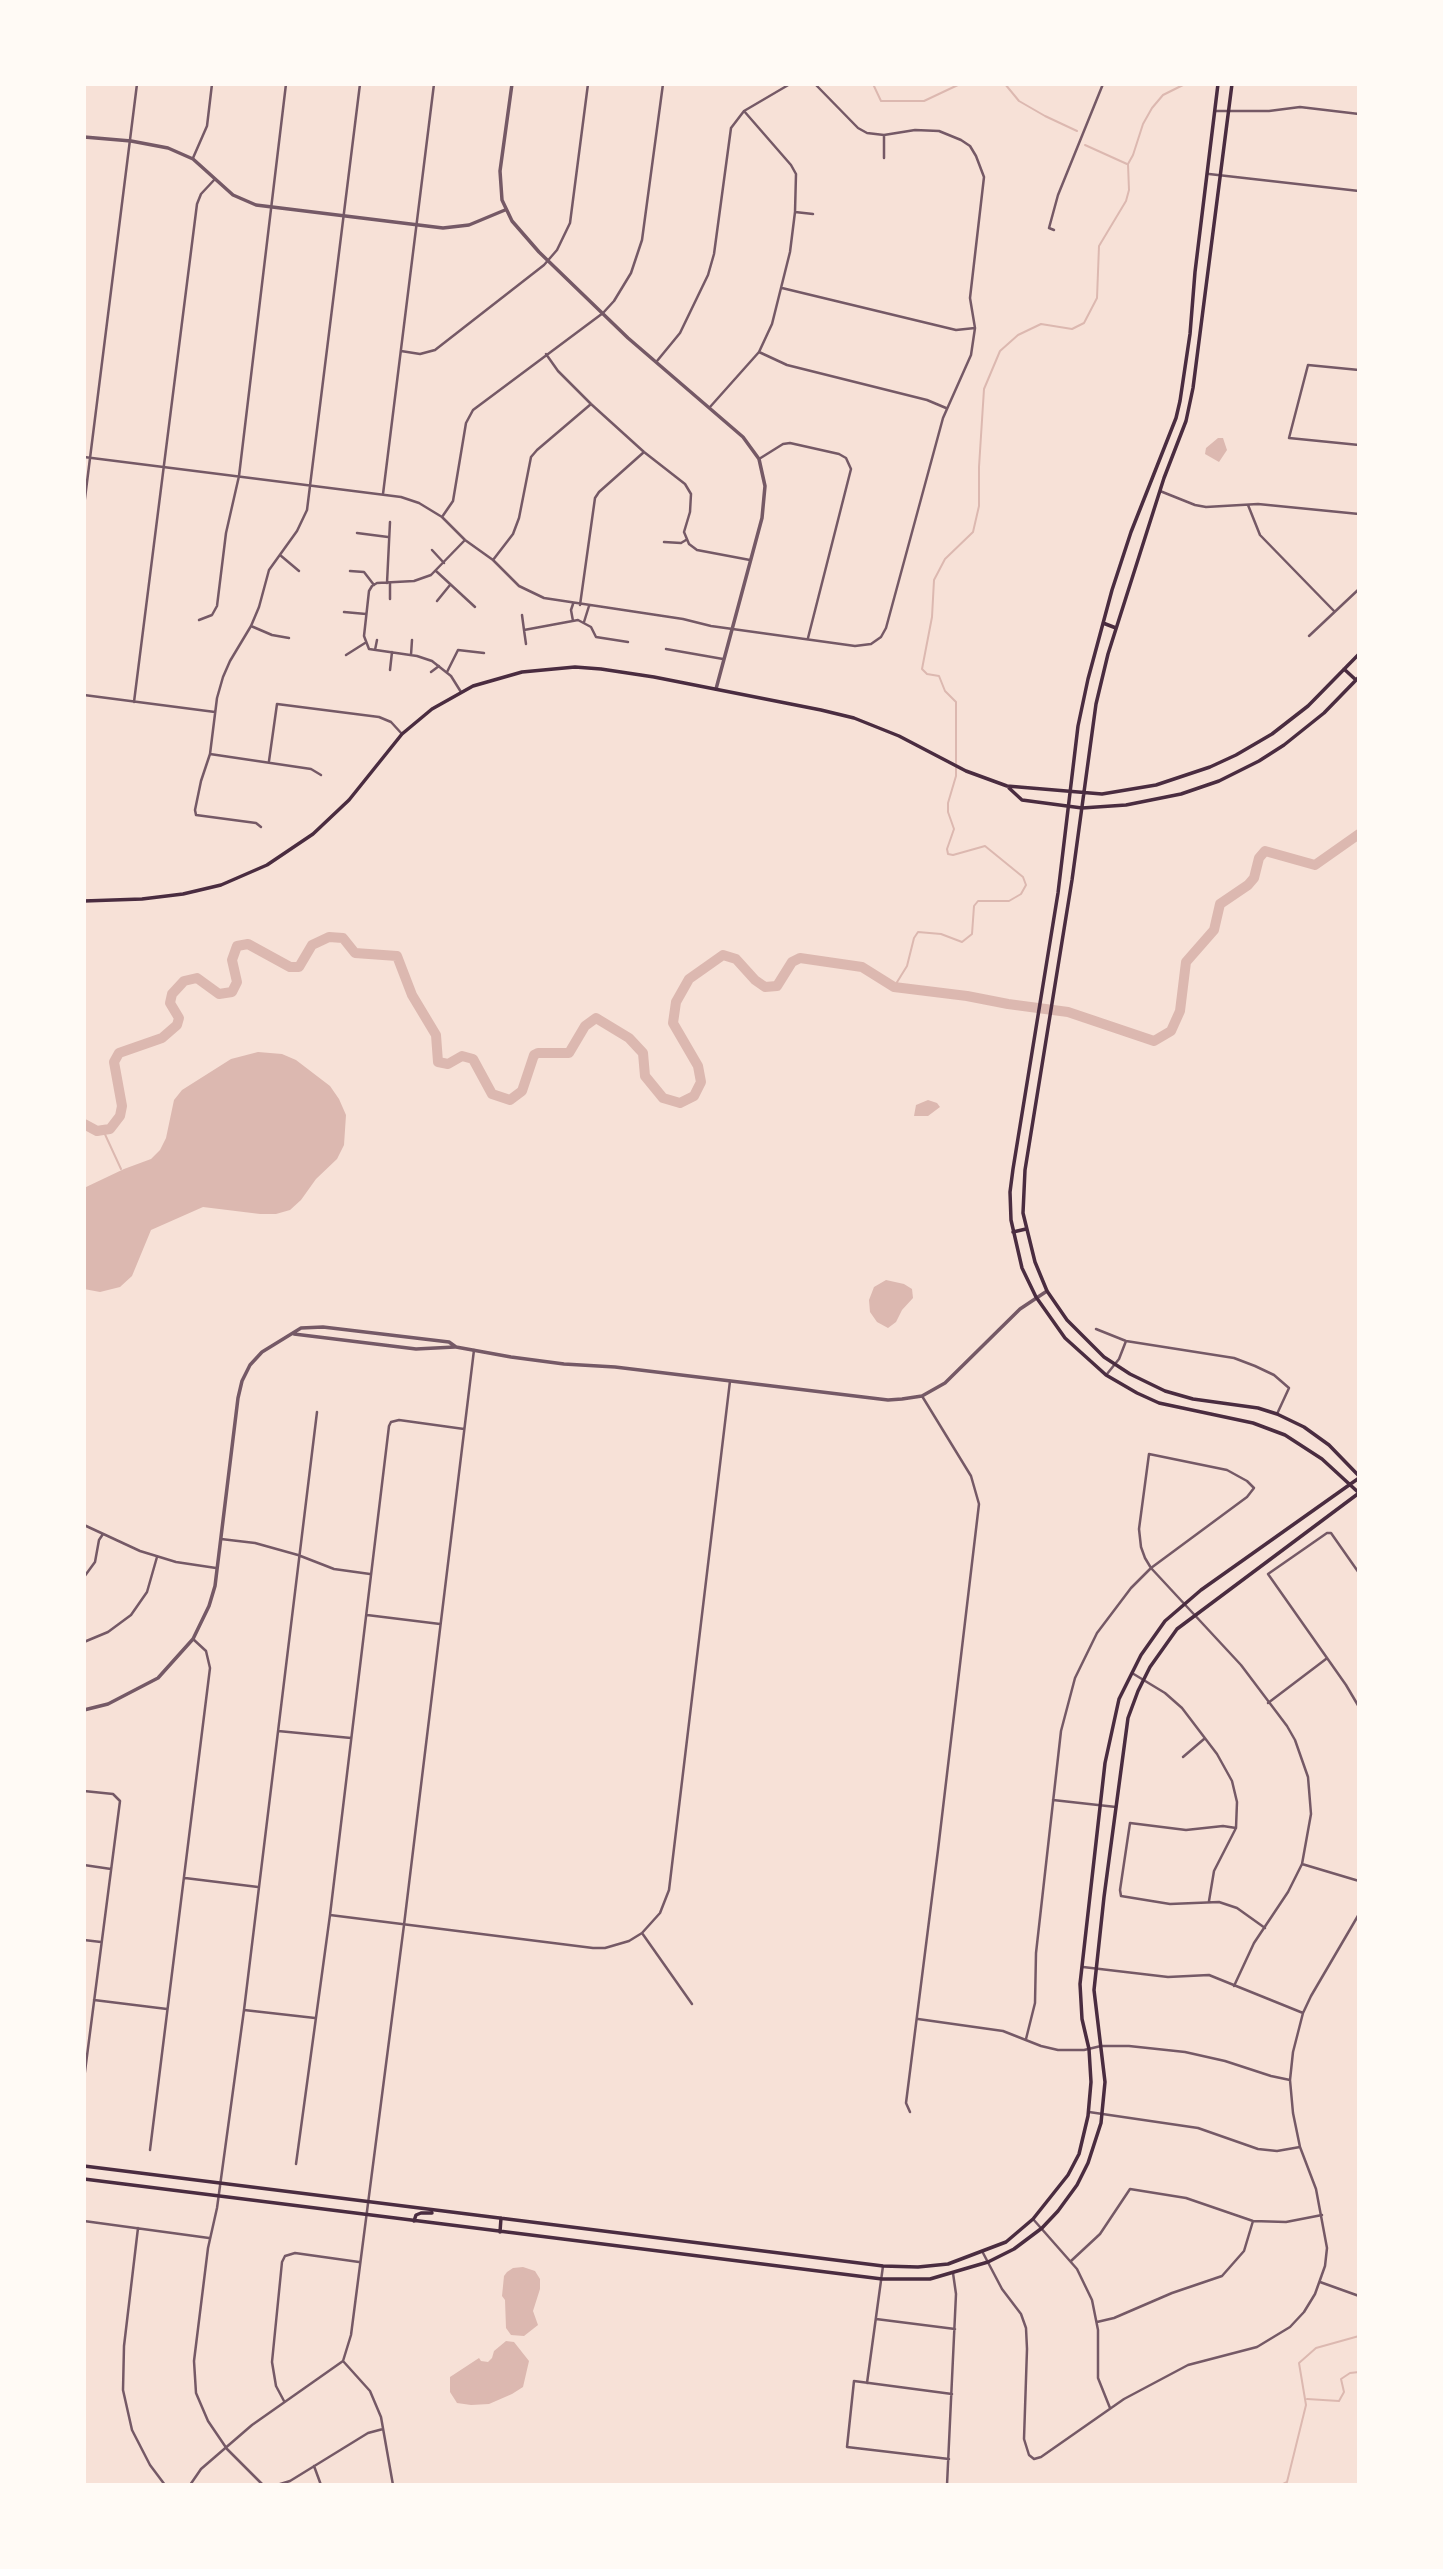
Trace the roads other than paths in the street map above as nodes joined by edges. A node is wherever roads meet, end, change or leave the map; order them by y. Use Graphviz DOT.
graph roads {
  1 [pos="137,84"];
  2 [pos="212,84"];
  3 [pos="286,84"];
  4 [pos="360,84"];
  5 [pos="434,84"];
  6 [pos="512,84"];
  7 [pos="588,84"];
  8 [pos="663,84"];
  9 [pos="790,84"];
  10 [pos="815,84"];
  11 [pos="1103,84"];
  12 [pos="1218,84"];
  13 [pos="1232,84"];
  14 [pos="744,111"];
  15 [pos="1216,111"];
  16 [pos="1229,112"];
  17 [pos="1359,114"];
  18 [pos="884,135"];
  19 [pos="84,137"];
  20 [pos="131,141"];
  21 [pos="884,158"];
  22 [pos="192,159"];
  23 [pos="1209,174"];
  24 [pos="1220,175"];
  25 [pos="215,179"];
  26 [pos="1359,191"];
  27 [pos="271,207"];
  28 [pos="505,210"];
  29 [pos="795,212"];
  30 [pos="813,214"];
  31 [pos="1202,215"];
  32 [pos="345,216"];
  33 [pos="1215,217"];
  34 [pos="417,225"];
  35 [pos="1054,230"];
  36 [pos="1199,245"];
  37 [pos="1211,247"];
  38 [pos="549,260"];
  39 [pos="1195,272"];
  40 [pos="1208,275"];
  41 [pos="782,288"];
  42 [pos="603,313"];
  43 [pos="975,328"];
  44 [pos="1190,334"];
  45 [pos="1201,334"];
  46 [pos="401,351"];
  47 [pos="759,352"];
  48 [pos="546,354"];
  49 [pos="655,363"];
  50 [pos="1359,370"];
  51 [pos="1183,386"];
  52 [pos="1193,388"];
  53 [pos="591,404"];
  54 [pos="709,407"];
  55 [pos="947,408"];
  56 [pos="1176,418"];
  57 [pos="1186,421"];
  58 [pos="1359,445"];
  59 [pos="644,452"];
  60 [pos="86,457"];
  61 [pos="760,459"];
  62 [pos="162,466"];
  63 [pos="239,476"];
  64 [pos="310,486"];
  65 [pos="1148,486"];
  66 [pos="1160,491"];
  67 [pos="383,494"];
  68 [pos="1248,505"];
  69 [pos="84,506"];
  70 [pos="1359,514"];
  71 [pos="442,517"];
  72 [pos="390,522"];
  73 [pos="357,533"];
  74 [pos="388,537"];
  75 [pos="466,540"];
  76 [pos="687,540"];
  77 [pos="664,542"];
  78 [pos="432,550"];
  79 [pos="280,555"];
  80 [pos="493,560"];
  81 [pos="750,560"];
  82 [pos="444,563"];
  83 [pos="299,571"];
  84 [pos="350,571"];
  85 [pos="436,571"];
  86 [pos="388,583"];
  87 [pos="374,585"];
  88 [pos="450,585"];
  89 [pos="1359,589"];
  90 [pos="390,599"];
  91 [pos="436,601"];
  92 [pos="573,604"];
  93 [pos="580,605"];
  94 [pos="589,606"];
  95 [pos="475,607"];
  96 [pos="1334,611"];
  97 [pos="344,612"];
  98 [pos="366,614"];
  99 [pos="522,615"];
  100 [pos="199,621"];
  101 [pos="573,621"];
  102 [pos="584,622"];
  103 [pos="1103,623"];
  104 [pos="251,626"];
  105 [pos="731,628"];
  106 [pos="1116,628"];
  107 [pos="524,630"];
  108 [pos="1309,636"];
  109 [pos="289,638"];
  110 [pos="807,638"];
  111 [pos="377,640"];
  112 [pos="412,640"];
  113 [pos="628,642"];
  114 [pos="365,643"];
  115 [pos="526,644"];
  116 [pos="666,649"];
  117 [pos="375,650"];
  118 [pos="391,652"];
  119 [pos="484,653"];
  120 [pos="1359,654"];
  121 [pos="345,655"];
  122 [pos="411,655"];
  123 [pos="723,659"];
  124 [pos="439,666"];
  125 [pos="1344,669"];
  126 [pos="390,670"];
  127 [pos="431,672"];
  128 [pos="447,672"];
  129 [pos="1358,679"];
  130 [pos="716,689"];
  131 [pos="461,692"];
  132 [pos="84,695"];
  133 [pos="134,702"];
  134 [pos="215,712"];
  135 [pos="402,734"];
  136 [pos="210,754"];
  137 [pos="269,761"];
  138 [pos="321,775"];
  139 [pos="1007,786"];
  140 [pos="1071,793"];
  141 [pos="1084,793"];
  142 [pos="1070,806"];
  143 [pos="1083,807"];
  144 [pos="261,827"];
  145 [pos="84,901"];
  146 [pos="1013,1169"];
  147 [pos="1025,1170"];
  148 [pos="1026,1229"];
  149 [pos="1013,1232"];
  150 [pos="1047,1291"];
  151 [pos="1036,1297"];
  152 [pos="1096,1329"];
  153 [pos="294,1334"];
  154 [pos="1126,1341"];
  155 [pos="456,1347"];
  156 [pos="474,1350"];
  157 [pos="1114,1364"];
  158 [pos="1106,1375"];
  159 [pos="730,1381"];
  160 [pos="922,1396"];
  161 [pos="317,1412"];
  162 [pos="1277,1414"];
  163 [pos="464,1429"];
  164 [pos="1359,1477"];
  165 [pos="1351,1483"];
  166 [pos="1359,1493"];
  167 [pos="84,1525"];
  168 [pos="103,1534"];
  169 [pos="221,1539"];
  170 [pos="298,1555"];
  171 [pos="157,1557"];
  172 [pos="217,1568"];
  173 [pos="1151,1569"];
  174 [pos="1359,1573"];
  175 [pos="370,1574"];
  176 [pos="84,1577"];
  177 [pos="1185,1604"];
  178 [pos="367,1615"];
  179 [pos="1195,1615"];
  180 [pos="441,1624"];
  181 [pos="193,1639"];
  182 [pos="84,1642"];
  183 [pos="1326,1659"];
  184 [pos="1131,1673"];
  185 [pos="1144,1680"];
  186 [pos="1268,1703"];
  187 [pos="1359,1707"];
  188 [pos="84,1710"];
  189 [pos="278,1731"];
  190 [pos="351,1738"];
  191 [pos="1204,1739"];
  192 [pos="1183,1756"];
  193 [pos="84,1791"];
  194 [pos="1053,1800"];
  195 [pos="1102,1805"];
  196 [pos="1116,1807"];
  197 [pos="1236,1828"];
  198 [pos="1302,1864"];
  199 [pos="84,1865"];
  200 [pos="111,1869"];
  201 [pos="185,1878"];
  202 [pos="1359,1881"];
  203 [pos="259,1887"];
  204 [pos="1209,1901"];
  205 [pos="1359,1914"];
  206 [pos="330,1915"];
  207 [pos="404,1925"];
  208 [pos="1266,1928"];
  209 [pos="642,1933"];
  210 [pos="84,1940"];
  211 [pos="102,1942"];
  212 [pos="1082,1967"];
  213 [pos="1096,1969"];
  214 [pos="1234,1986"];
  215 [pos="94,2000"];
  216 [pos="692,2004"];
  217 [pos="167,2009"];
  218 [pos="244,2010"];
  219 [pos="1303,2013"];
  220 [pos="315,2018"];
  221 [pos="916,2019"];
  222 [pos="1026,2039"];
  223 [pos="1101,2046"];
  224 [pos="1089,2049"];
  225 [pos="84,2079"];
  226 [pos="1290,2080"];
  227 [pos="910,2112"];
  228 [pos="1089,2112"];
  229 [pos="1102,2113"];
  230 [pos="1300,2147"];
  231 [pos="150,2150"];
  232 [pos="296,2164"];
  233 [pos="84,2166"];
  234 [pos="84,2179"];
  235 [pos="220,2184"];
  236 [pos="219,2197"];
  237 [pos="368,2202"];
  238 [pos="448,2213"];
  239 [pos="1322,2215"];
  240 [pos="366,2216"];
  241 [pos="501,2218"];
  242 [pos="1033,2219"];
  243 [pos="84,2221"];
  244 [pos="414,2221"];
  245 [pos="1253,2221"];
  246 [pos="138,2228"];
  247 [pos="1042,2228"];
  248 [pos="500,2232"];
  249 [pos="210,2238"];
  250 [pos="982,2251"];
  251 [pos="1071,2261"];
  252 [pos="360,2262"];
  253 [pos="988,2262"];
  254 [pos="883,2266"];
  255 [pos="953,2273"];
  256 [pos="882,2279"];
  257 [pos="1320,2282"];
  258 [pos="1359,2296"];
  259 [pos="876,2319"];
  260 [pos="1097,2322"];
  261 [pos="955,2329"];
  262 [pos="343,2361"];
  263 [pos="867,2383"];
  264 [pos="952,2394"];
  265 [pos="284,2401"];
  266 [pos="1110,2408"];
  267 [pos="383,2429"];
  268 [pos="227,2449"];
  269 [pos="949,2459"];
  270 [pos="314,2466"];
  271 [pos="262,2484"];
  272 [pos="165,2485"];
  273 [pos="190,2485"];
  274 [pos="268,2485"];
  275 [pos="277,2485"];
  276 [pos="321,2485"];
  277 [pos="393,2485"];
  278 [pos="947,2485"];
  1 -- 20 [label="street"];
  2 -- 22 [label="street"];
  3 -- 27 [label="street"];
  4 -- 32 [label="street"];
  5 -- 34 [label="street"];
  6 -- 28 [label="street"];
  7 -- 38 [label="street"];
  8 -- 42 [label="street"];
  9 -- 14 [label="street"];
  10 -- 18 [label="street"];
  11 -- 35 [label="street"];
  12 -- 15 [label="main road"];
  13 -- 16 [label="main road"];
  14 -- 29 [label="street"];
  14 -- 49 [label="street"];
  15 -- 16 [label="street"];
  15 -- 23 [label="main road"];
  16 -- 17 [label="street"];
  16 -- 24 [label="main road"];
  18 -- 21 [label="street"];
  18 -- 43 [label="street"];
  19 -- 20 [label="street"];
  20 -- 22 [label="street"];
  20 -- 60 [label="street"];
  22 -- 25 [label="street"];
  23 -- 24 [label="street"];
  23 -- 31 [label="main road"];
  24 -- 26 [label="street"];
  24 -- 33 [label="main road"];
  25 -- 27 [label="street"];
  25 -- 62 [label="street"];
  27 -- 32 [label="street"];
  27 -- 63 [label="street"];
  28 -- 34 [label="street"];
  28 -- 38 [label="street"];
  29 -- 30 [label="street"];
  29 -- 41 [label="street"];
  31 -- 33 [label="main road"];
  31 -- 36 [label="main road"];
  32 -- 34 [label="street"];
  32 -- 64 [label="street"];
  33 -- 37 [label="main road"];
  34 -- 46 [label="street"];
  36 -- 37 [label="main road"];
  36 -- 39 [label="main road"];
  37 -- 40 [label="main road"];
  38 -- 42 [label="street"];
  38 -- 46 [label="street"];
  39 -- 40 [label="main road"];
  39 -- 44 [label="main road"];
  40 -- 45 [label="main road"];
  41 -- 43 [label="street"];
  41 -- 47 [label="street"];
  42 -- 48 [label="street"];
  42 -- 49 [label="street"];
  43 -- 55 [label="street"];
  44 -- 45 [label="main road"];
  44 -- 51 [label="main road"];
  45 -- 52 [label="main road"];
  46 -- 67 [label="street"];
  47 -- 54 [label="street"];
  47 -- 55 [label="street"];
  48 -- 53 [label="street"];
  48 -- 71 [label="street"];
  49 -- 54 [label="street"];
  50 -- 58 [label="street"];
  51 -- 52 [label="main road"];
  51 -- 56 [label="main road"];
  52 -- 57 [label="main road"];
  53 -- 59 [label="street"];
  53 -- 80 [label="street"];
  54 -- 61 [label="street"];
  55 -- 110 [label="street"];
  56 -- 57 [label="main road"];
  56 -- 65 [label="main road"];
  57 -- 66 [label="main road"];
  59 -- 76 [label="street"];
  59 -- 93 [label="street"];
  60 -- 62 [label="street"];
  60 -- 69 [label="street"];
  61 -- 81 [label="street"];
  61 -- 110 [label="street"];
  62 -- 63 [label="street"];
  62 -- 133 [label="street"];
  63 -- 64 [label="street"];
  63 -- 100 [label="street"];
  64 -- 67 [label="street"];
  64 -- 79 [label="street"];
  65 -- 66 [label="main road"];
  65 -- 103 [label="main road"];
  66 -- 68 [label="street"];
  66 -- 106 [label="main road"];
  67 -- 71 [label="street"];
  68 -- 70 [label="street"];
  68 -- 96 [label="street"];
  71 -- 75 [label="street"];
  72 -- 74 [label="street"];
  73 -- 74 [label="street"];
  74 -- 86 [label="street"];
  75 -- 80 [label="street"];
  75 -- 82 [label="street"];
  76 -- 77 [label="street"];
  76 -- 81 [label="street"];
  78 -- 82 [label="street"];
  79 -- 83 [label="street"];
  79 -- 104 [label="street"];
  80 -- 92 [label="street"];
  81 -- 105 [label="street"];
  82 -- 85 [label="street"];
  84 -- 87 [label="street"];
  85 -- 86 [label="street"];
  85 -- 88 [label="street"];
  86 -- 87 [label="street"];
  86 -- 90 [label="street"];
  87 -- 98 [label="street"];
  88 -- 91 [label="street"];
  88 -- 95 [label="street"];
  89 -- 96 [label="street"];
  92 -- 93 [label="street"];
  92 -- 101 [label="street"];
  93 -- 94 [label="street"];
  94 -- 102 [label="street"];
  94 -- 105 [label="street"];
  96 -- 108 [label="street"];
  97 -- 98 [label="street"];
  98 -- 114 [label="street"];
  99 -- 107 [label="street"];
  101 -- 102 [label="street"];
  101 -- 107 [label="street"];
  102 -- 113 [label="street"];
  103 -- 106 [label="main road"];
  103 -- 140 [label="main road"];
  104 -- 109 [label="street"];
  104 -- 134 [label="street"];
  105 -- 110 [label="street"];
  105 -- 123 [label="street"];
  106 -- 141 [label="main road"];
  107 -- 115 [label="street"];
  111 -- 117 [label="street"];
  112 -- 122 [label="street"];
  114 -- 117 [label="street"];
  114 -- 121 [label="street"];
  116 -- 123 [label="street"];
  117 -- 118 [label="street"];
  118 -- 122 [label="street"];
  118 -- 126 [label="street"];
  119 -- 128 [label="street"];
  120 -- 125 [label="main road"];
  122 -- 124 [label="street"];
  123 -- 130 [label="street"];
  124 -- 127 [label="street"];
  124 -- 128 [label="street"];
  125 -- 129 [label="main road"];
  125 -- 141 [label="main road"];
  128 -- 131 [label="street"];
  129 -- 143 [label="main road"];
  130 -- 131 [label="main road"];
  130 -- 139 [label="main road"];
  131 -- 135 [label="main road"];
  132 -- 133 [label="street"];
  133 -- 134 [label="street"];
  134 -- 136 [label="street"];
  135 -- 137 [label="street"];
  135 -- 145 [label="main road"];
  136 -- 137 [label="street"];
  136 -- 144 [label="street"];
  137 -- 138 [label="street"];
  139 -- 140 [label="main road"];
  139 -- 142 [label="main road"];
  140 -- 141 [label="main road"];
  140 -- 142 [label="main road"];
  141 -- 143 [label="main road"];
  142 -- 143 [label="main road"];
  142 -- 146 [label="main road"];
  143 -- 147 [label="main road"];
  146 -- 147 [label="main road"];
  146 -- 149 [label="main road"];
  147 -- 148 [label="main road"];
  148 -- 149 [label="main road"];
  148 -- 150 [label="main road"];
  149 -- 151 [label="main road"];
  150 -- 151 [label="street"];
  150 -- 157 [label="main road"];
  151 -- 158 [label="main road"];
  151 -- 160 [label="street"];
  152 -- 154 [label="street"];
  153 -- 155 [label="street"];
  153 -- 155 [label="street"];
  153 -- 169 [label="street"];
  154 -- 157 [label="street"];
  154 -- 162 [label="street"];
  155 -- 156 [label="street"];
  156 -- 159 [label="street"];
  156 -- 163 [label="street"];
  157 -- 158 [label="street"];
  157 -- 162 [label="main road"];
  158 -- 165 [label="main road"];
  159 -- 160 [label="street"];
  159 -- 209 [label="street"];
  160 -- 221 [label="street"];
  161 -- 170 [label="street"];
  162 -- 164 [label="main road"];
  163 -- 175 [label="street"];
  163 -- 180 [label="street"];
  164 -- 165 [label="main road"];
  165 -- 166 [label="main road"];
  165 -- 177 [label="main road"];
  166 -- 179 [label="main road"];
  167 -- 168 [label="street"];
  168 -- 171 [label="street"];
  168 -- 176 [label="street"];
  169 -- 170 [label="street"];
  169 -- 172 [label="street"];
  170 -- 175 [label="street"];
  170 -- 189 [label="street"];
  171 -- 172 [label="street"];
  171 -- 182 [label="street"];
  172 -- 181 [label="street"];
  173 -- 173 [label="street"];
  173 -- 177 [label="street"];
  173 -- 194 [label="street"];
  174 -- 183 [label="street"];
  175 -- 178 [label="street"];
  177 -- 179 [label="street"];
  177 -- 184 [label="main road"];
  178 -- 180 [label="street"];
  178 -- 190 [label="street"];
  179 -- 185 [label="main road"];
  179 -- 186 [label="street"];
  180 -- 207 [label="street"];
  181 -- 188 [label="street"];
  181 -- 201 [label="street"];
  183 -- 186 [label="street"];
  183 -- 187 [label="street"];
  184 -- 185 [label="street"];
  184 -- 195 [label="main road"];
  185 -- 191 [label="street"];
  185 -- 196 [label="main road"];
  186 -- 198 [label="street"];
  189 -- 190 [label="street"];
  189 -- 203 [label="street"];
  190 -- 206 [label="street"];
  191 -- 192 [label="street"];
  191 -- 197 [label="street"];
  193 -- 200 [label="street"];
  194 -- 195 [label="street"];
  194 -- 222 [label="street"];
  195 -- 196 [label="street"];
  195 -- 212 [label="main road"];
  196 -- 213 [label="main road"];
  197 -- 204 [label="street"];
  197 -- 204 [label="street"];
  198 -- 202 [label="street"];
  198 -- 208 [label="street"];
  199 -- 200 [label="street"];
  200 -- 211 [label="street"];
  201 -- 203 [label="street"];
  201 -- 217 [label="street"];
  203 -- 218 [label="street"];
  204 -- 208 [label="street"];
  205 -- 219 [label="street"];
  206 -- 207 [label="street"];
  206 -- 220 [label="street"];
  207 -- 209 [label="street"];
  207 -- 237 [label="street"];
  208 -- 214 [label="street"];
  209 -- 216 [label="street"];
  210 -- 211 [label="street"];
  211 -- 215 [label="street"];
  212 -- 213 [label="street"];
  212 -- 224 [label="main road"];
  213 -- 214 [label="street"];
  213 -- 223 [label="main road"];
  214 -- 219 [label="street"];
  215 -- 217 [label="street"];
  215 -- 225 [label="street"];
  217 -- 231 [label="street"];
  218 -- 220 [label="street"];
  218 -- 235 [label="street"];
  219 -- 226 [label="street"];
  220 -- 232 [label="street"];
  221 -- 222 [label="street"];
  221 -- 227 [label="street"];
  222 -- 224 [label="street"];
  223 -- 224 [label="street"];
  223 -- 226 [label="street"];
  223 -- 229 [label="main road"];
  224 -- 228 [label="main road"];
  226 -- 230 [label="street"];
  228 -- 229 [label="street"];
  228 -- 242 [label="main road"];
  229 -- 230 [label="street"];
  229 -- 247 [label="main road"];
  230 -- 239 [label="street"];
  233 -- 235 [label="main road"];
  234 -- 236 [label="main road"];
  235 -- 236 [label="street"];
  235 -- 237 [label="main road"];
  236 -- 240 [label="main road"];
  236 -- 249 [label="street"];
  237 -- 238 [label="main road"];
  237 -- 240 [label="street"];
  238 -- 241 [label="main road"];
  238 -- 244 [label="main road"];
  239 -- 245 [label="street"];
  239 -- 257 [label="street"];
  240 -- 244 [label="main road"];
  240 -- 252 [label="street"];
  241 -- 248 [label="main road"];
  241 -- 254 [label="main road"];
  242 -- 247 [label="street"];
  242 -- 250 [label="main road"];
  243 -- 246 [label="street"];
  244 -- 248 [label="main road"];
  245 -- 251 [label="street"];
  245 -- 260 [label="street"];
  246 -- 249 [label="street"];
  246 -- 272 [label="street"];
  247 -- 251 [label="street"];
  247 -- 253 [label="main road"];
  248 -- 256 [label="main road"];
  249 -- 268 [label="street"];
  250 -- 253 [label="street"];
  250 -- 254 [label="main road"];
  251 -- 260 [label="street"];
  252 -- 262 [label="street"];
  252 -- 265 [label="street"];
  253 -- 255 [label="main road"];
  253 -- 266 [label="street"];
  254 -- 256 [label="street"];
  255 -- 256 [label="main road"];
  255 -- 261 [label="street"];
  256 -- 259 [label="street"];
  257 -- 258 [label="street"];
  257 -- 266 [label="street"];
  259 -- 261 [label="street"];
  259 -- 263 [label="street"];
  260 -- 266 [label="street"];
  261 -- 264 [label="street"];
  262 -- 265 [label="street"];
  262 -- 267 [label="street"];
  263 -- 264 [label="street"];
  263 -- 269 [label="street"];
  264 -- 269 [label="street"];
  265 -- 268 [label="street"];
  267 -- 270 [label="street"];
  267 -- 277 [label="street"];
  268 -- 271 [label="street"];
  268 -- 273 [label="street"];
  269 -- 278 [label="street"];
  270 -- 275 [label="street"];
  270 -- 276 [label="street"];
  271 -- 274 [label="street"];
}
